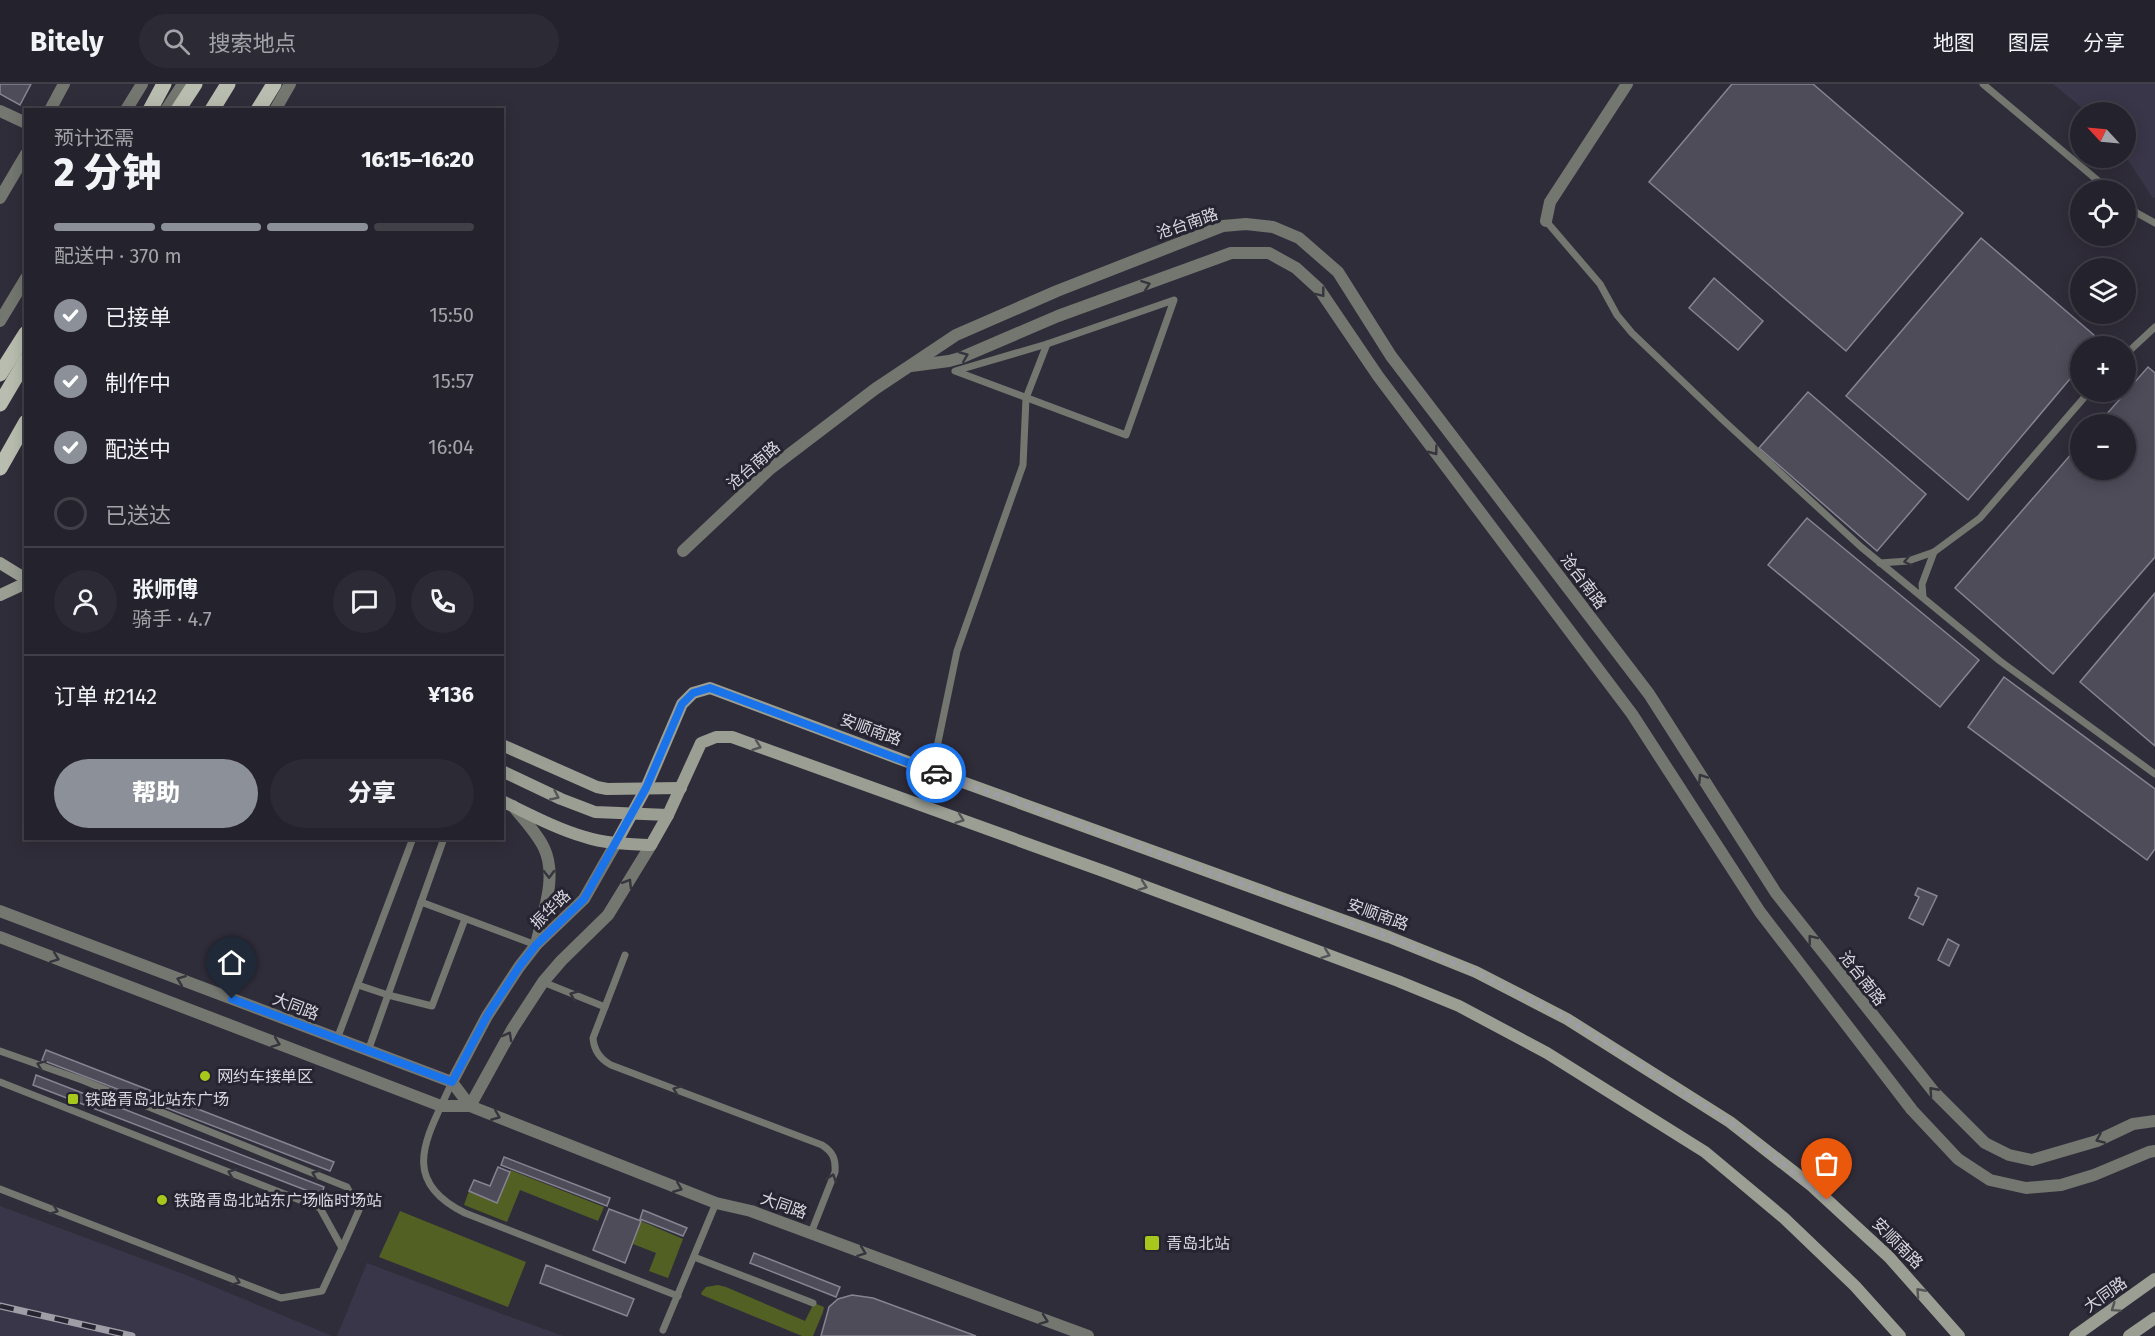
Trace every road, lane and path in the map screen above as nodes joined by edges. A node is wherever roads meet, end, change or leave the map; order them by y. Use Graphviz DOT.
graph roads {
  1 [pos="64,84"];
  2 [pos="142,84"];
  3 [pos="183,84"];
  4 [pos="195,84"];
  5 [pos="227,84"];
  6 [pos="274,84"];
  7 [pos="290,84"];
  8 [pos="1627,84"];
  9 [pos="1983,84"];
  10 [pos="161,89"];
  11 [pos="51,108"];
  12 [pos="127,108"];
  13 [pos="151,108"];
  14 [pos="167,108"];
  15 [pos="179,108"];
  16 [pos="212,108"];
  17 [pos="259,108"];
  18 [pos="276,108"];
  19 [pos="0,111"];
  20 [pos="24,122"];
  21 [pos="24,157"];
  22 [pos="2097,180"];
  23 [pos="0,198"];
  24 [pos="2136,212"];
  25 [pos="1545,221"];
  26 [pos="2155,224"];
  27 [pos="24,281"];
  28 [pos="0,321"];
  29 [pos="2155,327"];
  30 [pos="24,336"];
  31 [pos="1047,344"];
  32 [pos="2136,345"];
  33 [pos="24,360"];
  34 [pos="4,361"];
  35 [pos="24,363"];
  36 [pos="907,367"];
  37 [pos="0,374"];
  38 [pos="1026,398"];
  39 [pos="2080,402"];
  40 [pos="0,404"];
  41 [pos="24,426"];
  42 [pos="24,426"];
  43 [pos="7,451"];
  44 [pos="0,468"];
  45 [pos="0,477"];
  46 [pos="683,550"];
  47 [pos="1934,552"];
  48 [pos="0,563"];
  49 [pos="1880,563"];
  50 [pos="24,580"];
  51 [pos="24,582"];
  52 [pos="0,595"];
  53 [pos="1923,597"];
  54 [pos="693,693"];
  55 [pos="504,746"];
  56 [pos="932,771"];
  57 [pos="504,772"];
  58 [pos="2155,774"];
  59 [pos="646,788"];
  60 [pos="681,788"];
  61 [pos="508,803"];
  62 [pos="633,814"];
  63 [pos="668,814"];
  64 [pos="412,840"];
  65 [pos="443,840"];
  66 [pos="616,843"];
  67 [pos="651,845"];
  68 [pos="422,902"];
  69 [pos="0,911"];
  70 [pos="465,919"];
  71 [pos="0,937"];
  72 [pos="536,945"];
  73 [pos="625,955"];
  74 [pos="543,982"];
  75 [pos="358,986"];
  76 [pos="388,995"];
  77 [pos="605,1007"];
  78 [pos="338,1039"];
  79 [pos="0,1051"];
  80 [pos="368,1051"];
  81 [pos="0,1082"];
  82 [pos="452,1082"];
  83 [pos="470,1106"];
  84 [pos="441,1107"];
  85 [pos="2155,1121"];
  86 [pos="2155,1151"];
  87 [pos="0,1189"];
  88 [pos="717,1203"];
  89 [pos="811,1233"];
  90 [pos="342,1248"];
  91 [pos="694,1257"];
  92 [pos="2155,1280"];
  93 [pos="678,1296"];
  94 [pos="813,1303"];
  95 [pos="2155,1318"];
  96 [pos="663,1330"];
  97 [pos="1088,1336"];
  98 [pos="1900,1336"];
  99 [pos="1959,1336"];
  100 [pos="2075,1336"];
  101 [pos="2129,1336"];
  1 -- 11 [label="street"];
  2 -- 12 [label="street"];
  3 -- 14 [label="street"];
  4 -- 15 [label="main road"];
  5 -- 16 [label="main road"];
  6 -- 17 [label="main road"];
  7 -- 18 [label="street"];
  8 -- 25 [label="street"];
  9 -- 22 [label="lane"];
  10 -- 13 [label="main road"];
  19 -- 20 [label="street"];
  21 -- 23 [label="street"];
  24 -- 26 [label="lane"];
  25 -- 49 [label="lane"];
  27 -- 28 [label="street"];
  29 -- 32 [label="lane"];
  30 -- 34 [label="main road"];
  31 -- 38 [label="lane"];
  31 -- 38 [label="lane"];
  31 -- 38 [label="lane"];
  33 -- 34 [label="main road"];
  34 -- 37 [label="main road"];
  35 -- 40 [label="main road"];
  36 -- 46 [label="street, 沧台南路"];
  85 -- 36 [label="street, 沧台南路, one-way"];
  36 -- 86 [label="street, 沧台南路, one-way"];
  38 -- 56 [label="lane"];
  39 -- 47 [label="lane"];
  41 -- 43 [label="main road"];
  42 -- 44 [label="main road, bridge"];
  43 -- 45 [label="main road"];
  47 -- 49 [label="lane, one-way"];
  47 -- 53 [label="lane"];
  48 -- 50 [label="main road"];
  49 -- 53 [label="lane"];
  51 -- 52 [label="main road, bridge"];
  53 -- 58 [label="lane"];
  54 -- 56 [label="main road, 安顺南路"];
  54 -- 59 [label="main road, 振华路"];
  55 -- 59 [label="main road"];
  99 -- 56 [label="main road, 安顺南路, one-way"];
  57 -- 62 [label="main road, one-way"];
  59 -- 60 [label="main road"];
  59 -- 62 [label="main road, 振华路"];
  60 -- 63 [label="main road"];
  60 -- 98 [label="main road, one-way"];
  61 -- 66 [label="main road"];
  61 -- 72 [label="street, one-way"];
  62 -- 63 [label="main road"];
  62 -- 66 [label="main road, 振华路"];
  63 -- 67 [label="main road"];
  64 -- 75 [label="lane"];
  65 -- 68 [label="lane"];
  66 -- 67 [label="main road"];
  66 -- 72 [label="street, 振华路"];
  74 -- 67 [label="street, one-way"];
  68 -- 70 [label="lane"];
  68 -- 76 [label="lane"];
  78 -- 69 [label="street, 大同路, one-way"];
  70 -- 72 [label="lane"];
  70 -- 76 [label="lane"];
  71 -- 84 [label="street, 大同路, one-way"];
  72 -- 82 [label="street, 振华路"];
  73 -- 77 [label="lane"];
  77 -- 74 [label="lane, one-way"];
  83 -- 74 [label="street, one-way"];
  75 -- 76 [label="lane"];
  75 -- 78 [label="lane"];
  76 -- 80 [label="lane"];
  89 -- 77 [label="lane, one-way"];
  78 -- 80 [label="street, 大同路"];
  90 -- 79 [label="lane, one-way"];
  80 -- 82 [label="street, 大同路"];
  90 -- 81 [label="lane, one-way"];
  82 -- 83 [label="street"];
  82 -- 84 [label="lane"];
  83 -- 84 [label="street, 大同路"];
  83 -- 88 [label="street, 大同路, one-way"];
  84 -- 93 [label="lane"];
  87 -- 90 [label="lane, one-way"];
  88 -- 89 [label="street, 大同路"];
  88 -- 91 [label="lane"];
  89 -- 97 [label="street, 大同路, one-way"];
  91 -- 93 [label="lane"];
  91 -- 94 [label="lane"];
  92 -- 100 [label="main road, 大同路, one-way"];
  93 -- 96 [label="lane"];
  95 -- 101 [label="main road"];
}
